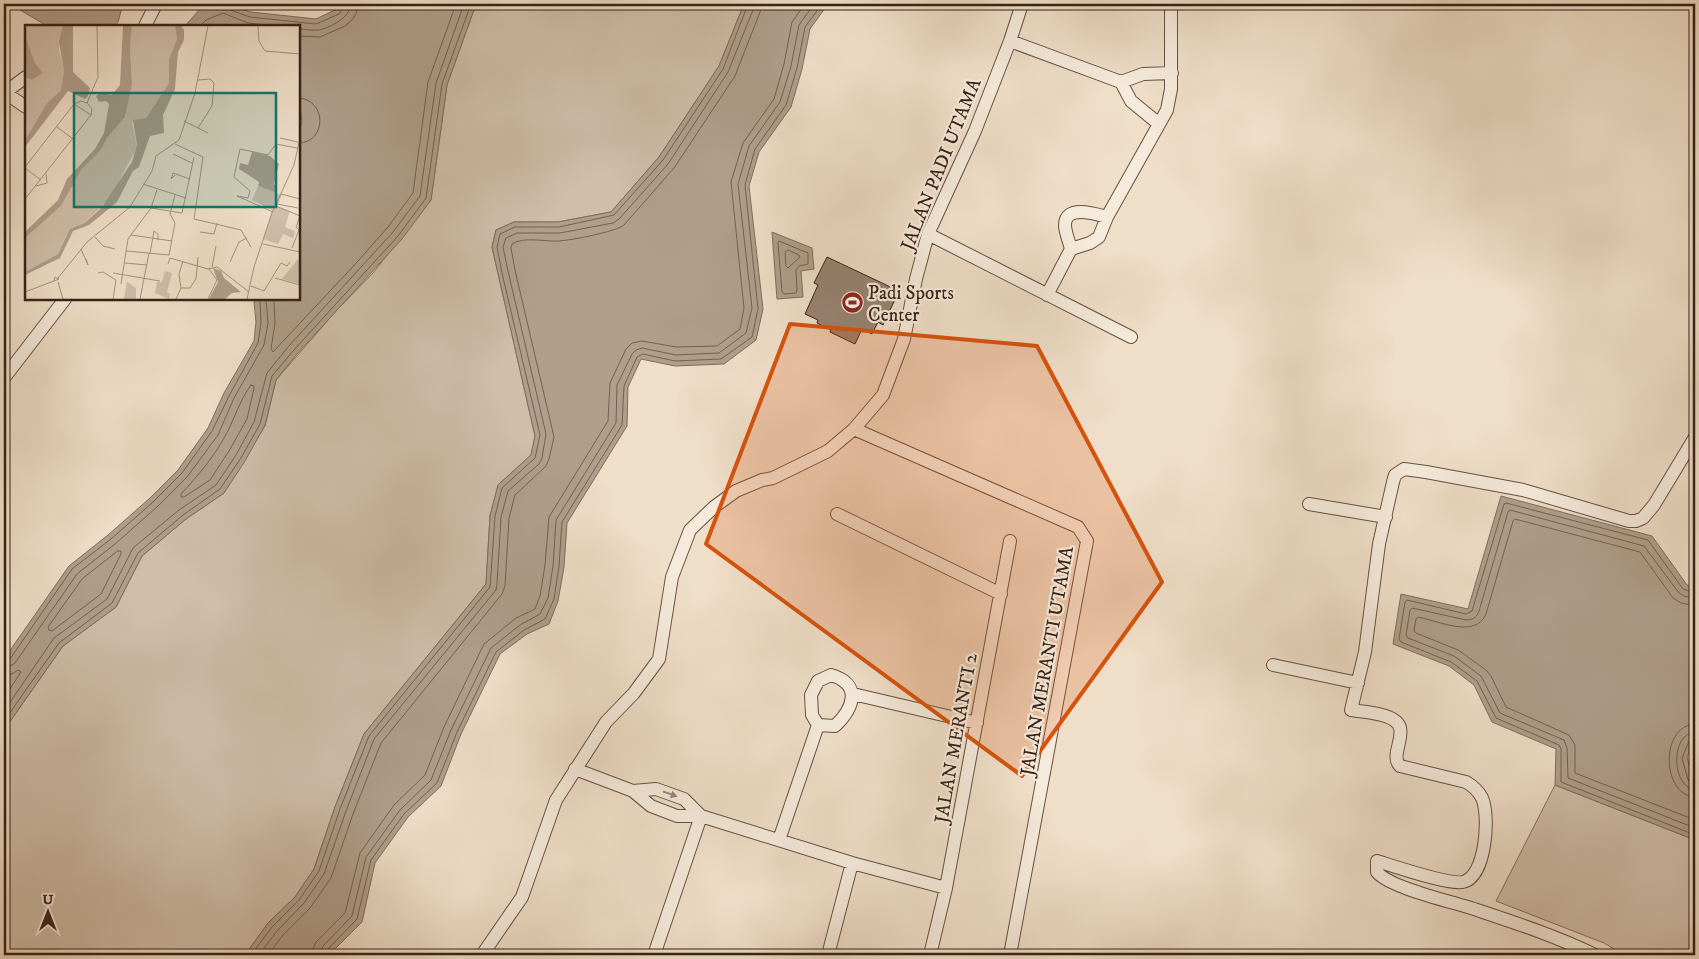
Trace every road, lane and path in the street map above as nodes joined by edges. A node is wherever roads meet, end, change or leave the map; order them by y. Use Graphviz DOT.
graph roads {
  1 [pos="156,4"];
  2 [pos="1022,4"];
  3 [pos="1171,4"];
  4 [pos="146,25"];
  5 [pos="1010,41"];
  6 [pos="1172,73"];
  7 [pos="25,78"];
  8 [pos="1121,82"];
  9 [pos="4,92"];
  10 [pos="25,106"];
  11 [pos="1159,124"];
  12 [pos="1107,217"];
  13 [pos="928,234"];
  14 [pos="1071,249"];
  15 [pos="1047,295"];
  16 [pos="64,300"];
  17 [pos="1131,337"];
  18 [pos="4,378"];
  19 [pos="854,429"];
  20 [pos="1695,436"];
  21 [pos="1309,504"];
  22 [pos="837,514"];
  23 [pos="1386,517"];
  24 [pos="1010,541"];
  25 [pos="1001,594"];
  26 [pos="1274,665"];
  27 [pos="1358,683"];
  28 [pos="853,694"];
  29 [pos="977,723"];
  30 [pos="818,726"];
  31 [pos="575,769"];
  32 [pos="633,791"];
  33 [pos="701,816"];
  34 [pos="779,840"];
  35 [pos="852,862"];
  36 [pos="946,888"];
  37 [pos="482,955"];
  38 [pos="654,955"];
  39 [pos="828,955"];
  40 [pos="930,955"];
  41 [pos="1010,955"];
  42 [pos="1595,955"];
  1 -- 4 [label="street"];
  2 -- 5 [label="street, JALAN PADI UTAMA"];
  3 -- 6 [label="street"];
  5 -- 8 [label="street"];
  5 -- 13 [label="street, JALAN PADI UTAMA"];
  6 -- 8 [label="street"];
  6 -- 11 [label="street"];
  7 -- 9 [label="street"];
  8 -- 11 [label="street"];
  9 -- 10 [label="street"];
  11 -- 12 [label="street"];
  12 -- 14 [label="street"];
  12 -- 14 [label="street"];
  13 -- 15 [label="street"];
  13 -- 19 [label="street, JALAN PADI UTAMA"];
  14 -- 15 [label="street"];
  15 -- 17 [label="street"];
  16 -- 18 [label="street"];
  19 -- 31 [label="street, JALAN PADI UTAMA"];
  19 -- 41 [label="street, JALAN MERANTI UTAMA"];
  20 -- 23 [label="street"];
  21 -- 23 [label="street"];
  22 -- 25 [label="street"];
  23 -- 27 [label="street"];
  24 -- 25 [label="street, JALAN MERANTI 2"];
  25 -- 29 [label="street, JALAN MERANTI 2"];
  26 -- 27 [label="street"];
  27 -- 42 [label="street"];
  28 -- 29 [label="street"];
  28 -- 30 [label="street"];
  28 -- 30 [label="street"];
  29 -- 36 [label="street, JALAN MERANTI 2"];
  30 -- 34 [label="street"];
  31 -- 32 [label="street"];
  31 -- 37 [label="street, JALAN PADI UTAMA"];
  32 -- 33 [label="street"];
  32 -- 33 [label="street, one-way"];
  33 -- 34 [label="street"];
  33 -- 38 [label="street"];
  34 -- 35 [label="street"];
  35 -- 36 [label="street"];
  35 -- 39 [label="street"];
  36 -- 40 [label="street, JALAN MERANTI 2"];
}
